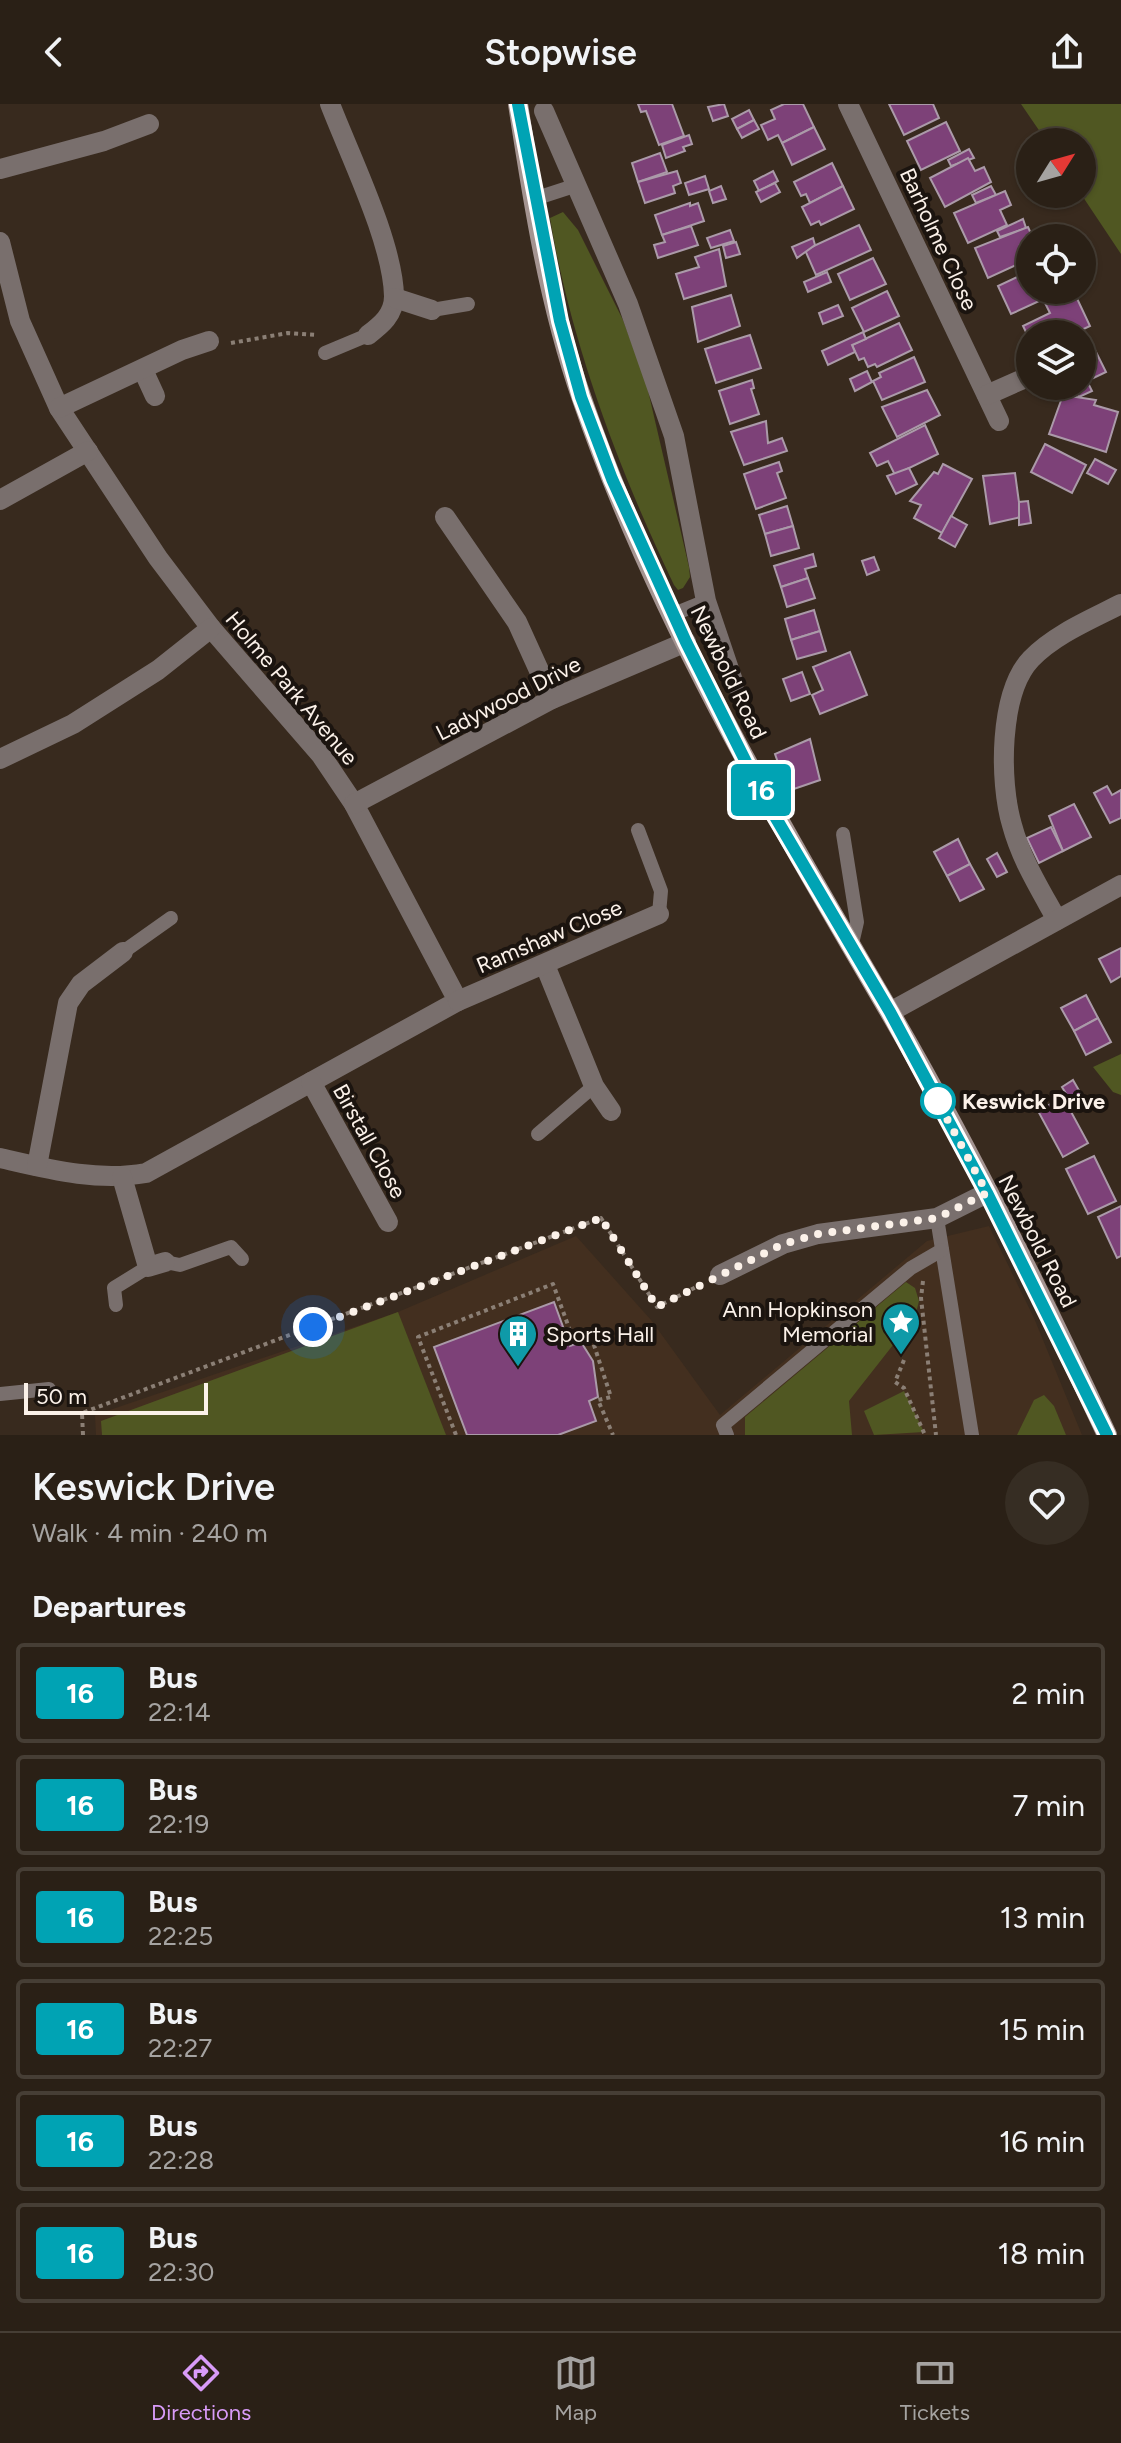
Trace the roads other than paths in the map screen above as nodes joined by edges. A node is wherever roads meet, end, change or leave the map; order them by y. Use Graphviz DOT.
graph roads {
  1 [pos="330,104"];
  2 [pos="518,104"];
  3 [pos="848,104"];
  4 [pos="544,111"];
  5 [pos="149,124"];
  6 [pos="0,169"];
  7 [pos="574,186"];
  8 [pos="534,199"];
  9 [pos="0,242"];
  10 [pos="395,298"];
  11 [pos="468,304"];
  12 [pos="432,310"];
  13 [pos="368,335"];
  14 [pos="209,341"];
  15 [pos="325,353"];
  16 [pos="143,370"];
  17 [pos="1016,382"];
  18 [pos="987,395"];
  19 [pos="155,396"];
  20 [pos="59,408"];
  21 [pos="999,421"];
  22 [pos="88,451"];
  23 [pos="0,500"];
  24 [pos="445,517"];
  25 [pos="706,601"];
  26 [pos="1121,604"];
  27 [pos="674,614"];
  28 [pos="211,628"];
  29 [pos="686,642"];
  30 [pos="734,684"];
  31 [pos="552,699"];
  32 [pos="0,759"];
  33 [pos="354,804"];
  34 [pos="638,830"];
  35 [pos="843,834"];
  36 [pos="1121,885"];
  37 [pos="659,914"];
  38 [pos="171,918"];
  39 [pos="1057,920"];
  40 [pos="851,948"];
  41 [pos="123,952"];
  42 [pos="545,965"];
  43 [pos="458,1001"];
  44 [pos="890,1012"];
  45 [pos="311,1082"];
  46 [pos="594,1086"];
  47 [pos="611,1111"];
  48 [pos="538,1134"];
  49 [pos="0,1158"];
  50 [pos="37,1166"];
  51 [pos="122,1177"];
  52 [pos="987,1193"];
  53 [pos="937,1218"];
  54 [pos="388,1222"];
  55 [pos="942,1250"];
  56 [pos="242,1259"];
  57 [pos="157,1264"];
  58 [pos="720,1275"];
  59 [pos="116,1305"];
  60 [pos="49,1389"];
  61 [pos="0,1394"];
  62 [pos="727,1435"];
  63 [pos="972,1435"];
  64 [pos="1107,1435"];
  1 -- 10 [label="street"];
  2 -- 8 [label="main road, Newbold Road"];
  3 -- 18 [label="street, Barholme Close"];
  4 -- 7 [label="street, Newbold Road"];
  5 -- 6 [label="street"];
  7 -- 8 [label="lane"];
  7 -- 25 [label="street, Newbold Road"];
  8 -- 27 [label="main road, Newbold Road"];
  9 -- 20 [label="street, Holme Park Avenue"];
  10 -- 12 [label="street"];
  10 -- 13 [label="street"];
  11 -- 12 [label="lane"];
  13 -- 15 [label="lane"];
  14 -- 16 [label="street"];
  16 -- 19 [label="street"];
  16 -- 20 [label="street"];
  17 -- 18 [label="street"];
  18 -- 21 [label="street, Barholme Close"];
  20 -- 22 [label="street, Holme Park Avenue"];
  22 -- 23 [label="street"];
  22 -- 28 [label="street, Holme Park Avenue"];
  24 -- 31 [label="street"];
  25 -- 27 [label="lane"];
  25 -- 30 [label="street, Newbold Road"];
  26 -- 39 [label="street"];
  27 -- 29 [label="main road, Newbold Road"];
  28 -- 32 [label="street"];
  28 -- 33 [label="street, Holme Park Avenue"];
  29 -- 31 [label="street, Ladywood Drive"];
  29 -- 40 [label="main road, Newbold Road"];
  31 -- 33 [label="street, Ladywood Drive"];
  33 -- 43 [label="street, Holme Park Avenue"];
  34 -- 37 [label="lane"];
  35 -- 40 [label="lane"];
  36 -- 39 [label="street"];
  37 -- 42 [label="street, Ramshaw Close"];
  38 -- 41 [label="lane"];
  39 -- 44 [label="street"];
  40 -- 44 [label="main road, Newbold Road"];
  41 -- 50 [label="street"];
  42 -- 43 [label="street, Ramshaw Close"];
  42 -- 46 [label="street"];
  43 -- 45 [label="street"];
  44 -- 52 [label="main road, Newbold Road"];
  45 -- 51 [label="street"];
  45 -- 54 [label="street, Birstall Close"];
  46 -- 47 [label="street"];
  46 -- 48 [label="lane"];
  49 -- 50 [label="street"];
  50 -- 51 [label="street"];
  51 -- 57 [label="street"];
  52 -- 53 [label="street"];
  52 -- 64 [label="main road, Newbold Road"];
  53 -- 55 [label="lane"];
  53 -- 58 [label="street"];
  55 -- 62 [label="lane"];
  55 -- 63 [label="lane"];
  56 -- 57 [label="lane"];
  57 -- 59 [label="lane"];
  60 -- 61 [label="lane"];
}
